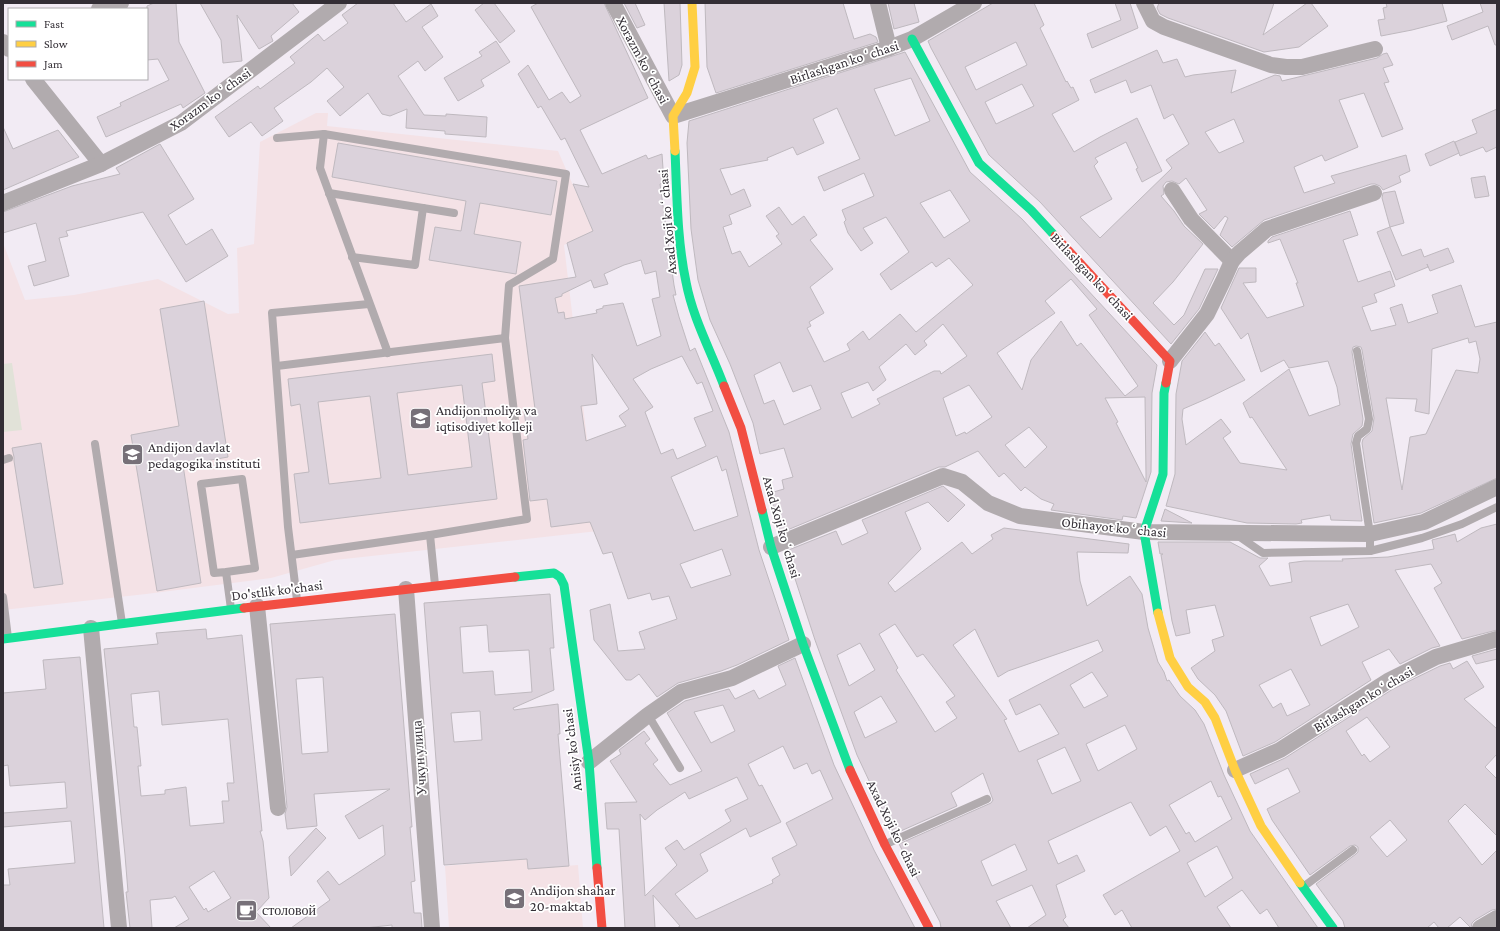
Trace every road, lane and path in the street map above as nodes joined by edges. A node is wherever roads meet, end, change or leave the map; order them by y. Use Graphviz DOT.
graph roads {
  1 [pos="121,3"];
  2 [pos="339,3"];
  3 [pos="613,3"];
  4 [pos="692,3"];
  5 [pos="878,3"];
  6 [pos="974,3"];
  7 [pos="1144,3"];
  8 [pos="103,8"];
  9 [pos="912,39"];
  10 [pos="889,48"];
  11 [pos="1375,49"];
  12 [pos="34,80"];
  13 [pos="673,116"];
  14 [pos="324,134"];
  15 [pos="277,138"];
  16 [pos="101,164"];
  17 [pos="1172,190"];
  18 [pos="329,193"];
  19 [pos="1374,193"];
  20 [pos="3,203"];
  21 [pos="423,208"];
  22 [pos="454,213"];
  23 [pos="352,257"];
  24 [pos="1232,261"];
  25 [pos="369,304"];
  26 [pos="505,338"];
  27 [pos="1357,351"];
  28 [pos="388,353"];
  29 [pos="1170,361"];
  30 [pos="276,366"];
  31 [pos="95,444"];
  32 [pos="1497,487"];
  33 [pos="1497,507"];
  34 [pos="1144,532"];
  35 [pos="1234,533"];
  36 [pos="1370,534"];
  37 [pos="430,535"];
  38 [pos="771,547"];
  39 [pos="1370,551"];
  40 [pos="292,555"];
  41 [pos="226,572"];
  42 [pos="554,573"];
  43 [pos="435,586"];
  44 [pos="406,589"];
  45 [pos="3,597"];
  46 [pos="297,601"];
  47 [pos="257,606"];
  48 [pos="231,609"];
  49 [pos="122,624"];
  50 [pos="91,628"];
  51 [pos="5,639"];
  52 [pos="1497,639"];
  53 [pos="803,644"];
  54 [pos="648,715"];
  55 [pos="589,762"];
  56 [pos="680,768"];
  57 [pos="1235,770"];
  58 [pos="987,799"];
  59 [pos="278,808"];
  60 [pos="885,845"];
  61 [pos="1353,850"];
  62 [pos="1303,887"];
  63 [pos="1497,918"];
  64 [pos="119,928"];
  65 [pos="432,928"];
  66 [pos="602,928"];
  67 [pos="929,928"];
  68 [pos="1333,928"];
  69 [pos="1480,928"];
  1 -- 8 [label="street"];
  2 -- 16 [label="street, Xorazm koʻchasi"];
  3 -- 13 [label="street, Xorazm koʻchasi"];
  4 -- 13 [label="street"];
  5 -- 10 [label="street"];
  6 -- 9 [label="street"];
  7 -- 11 [label="street"];
  9 -- 10 [label="street, Birlashgan koʻchasi"];
  9 -- 29 [label="street, Birlashgan koʻchasi"];
  10 -- 13 [label="street, Birlashgan koʻchasi"];
  12 -- 16 [label="street"];
  13 -- 38 [label="street, Axad Xoji koʻchasi"];
  14 -- 15 [label="lane"];
  14 -- 18 [label="lane"];
  14 -- 26 [label="lane"];
  16 -- 20 [label="street, Xorazm koʻchasi"];
  17 -- 24 [label="street"];
  18 -- 21 [label="lane"];
  18 -- 23 [label="lane"];
  19 -- 24 [label="street"];
  21 -- 22 [label="lane"];
  21 -- 23 [label="lane"];
  23 -- 25 [label="lane"];
  24 -- 29 [label="street"];
  25 -- 28 [label="lane"];
  25 -- 30 [label="lane"];
  26 -- 28 [label="lane"];
  26 -- 37 [label="lane"];
  27 -- 36 [label="lane"];
  28 -- 30 [label="lane"];
  29 -- 34 [label="street"];
  30 -- 40 [label="lane"];
  31 -- 49 [label="lane"];
  32 -- 36 [label="street, Obihayot koʻchasi"];
  33 -- 39 [label="lane"];
  34 -- 35 [label="street, Obihayot koʻchasi"];
  34 -- 38 [label="street, Obihayot koʻchasi"];
  34 -- 57 [label="street"];
  35 -- 36 [label="street, Obihayot koʻchasi"];
  35 -- 39 [label="lane"];
  36 -- 39 [label="lane"];
  37 -- 40 [label="lane"];
  37 -- 43 [label="lane"];
  38 -- 53 [label="street, Axad Xoji koʻchasi"];
  40 -- 46 [label="lane"];
  41 -- 41 [label="lane"];
  41 -- 48 [label="lane"];
  42 -- 43 [label="street, Do'stlik ko'chasi"];
  42 -- 55 [label="street, Anisiy ko'chasi"];
  43 -- 44 [label="street, Do'stlik ko'chasi"];
  44 -- 46 [label="street, Do'stlik ko'chasi"];
  44 -- 65 [label="street, Учкун улица"];
  45 -- 51 [label="lane"];
  46 -- 47 [label="street, Do'stlik ko'chasi"];
  47 -- 48 [label="street, Do'stlik ko'chasi"];
  47 -- 59 [label="street"];
  48 -- 49 [label="street, Do'stlik ko'chasi"];
  49 -- 50 [label="street, Do'stlik ko'chasi"];
  50 -- 51 [label="street, Do'stlik ko'chasi"];
  50 -- 64 [label="street"];
  52 -- 57 [label="street, Birlashgan koʻchasi"];
  53 -- 54 [label="street"];
  53 -- 60 [label="street, Axad Xoji koʻchasi"];
  54 -- 55 [label="street"];
  54 -- 56 [label="lane"];
  55 -- 66 [label="street, Anisiy ko'chasi"];
  57 -- 62 [label="street"];
  58 -- 60 [label="lane"];
  60 -- 67 [label="street, Axad Xoji koʻchasi"];
  61 -- 62 [label="lane"];
  62 -- 68 [label="street"];
  63 -- 69 [label="street"];
}
